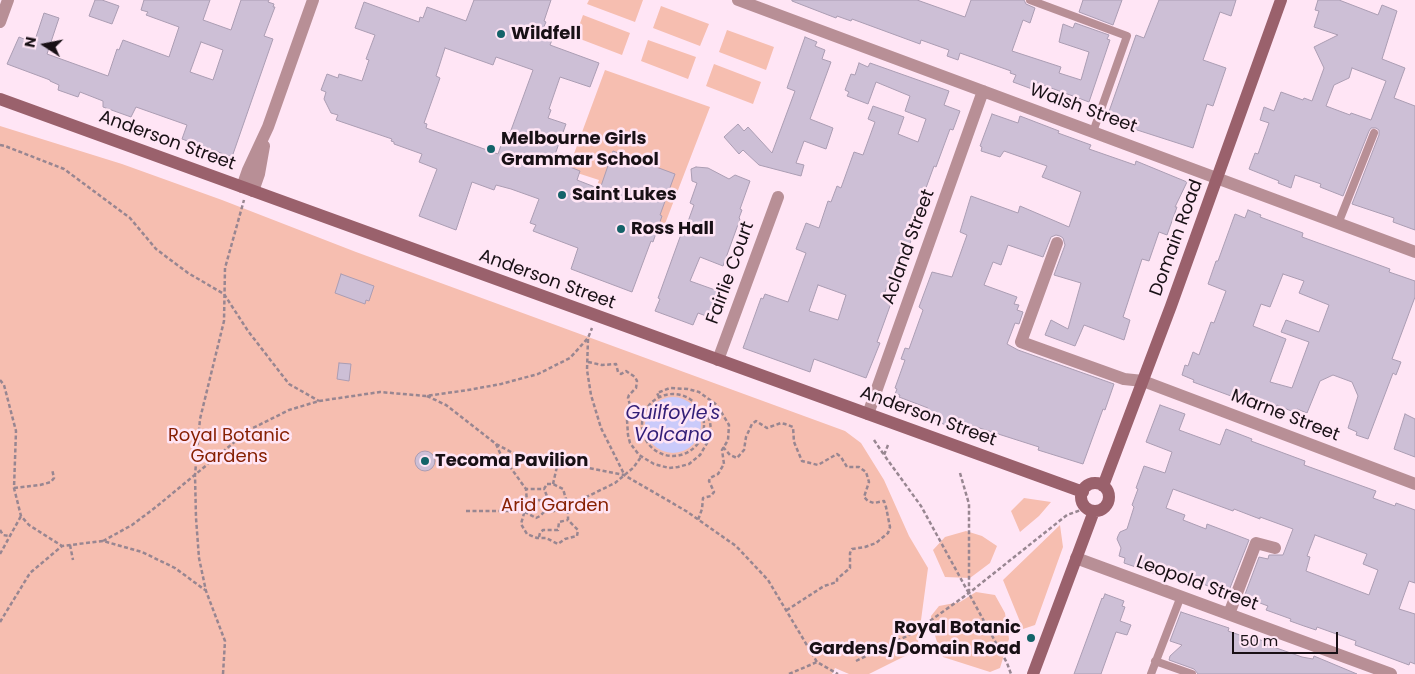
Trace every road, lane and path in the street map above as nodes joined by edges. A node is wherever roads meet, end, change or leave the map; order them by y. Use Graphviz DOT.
graph roads {
  1 [pos="8,0"];
  2 [pos="313,0"];
  3 [pos="738,0"];
  4 [pos="1030,0"];
  5 [pos="1281,0"];
  6 [pos="0,22"];
  7 [pos="983,91"];
  8 [pos="0,99"];
  9 [pos="1093,132"];
  10 [pos="1374,133"];
  11 [pos="0,146"];
  12 [pos="1218,178"];
  13 [pos="247,189"];
  14 [pos="778,197"];
  15 [pos="1338,224"];
  16 [pos="1057,242"];
  17 [pos="1415,252"];
  18 [pos="224,294"];
  19 [pos="596,317"];
  20 [pos="588,338"];
  21 [pos="718,360"];
  22 [pos="588,362"];
  23 [pos="0,380"];
  24 [pos="1143,381"];
  25 [pos="426,396"];
  26 [pos="659,397"];
  27 [pos="319,401"];
  28 [pos="701,410"];
  29 [pos="868,414"];
  30 [pos="874,440"];
  31 [pos="496,444"];
  32 [pos="888,445"];
  33 [pos="723,447"];
  34 [pos="884,455"];
  35 [pos="641,457"];
  36 [pos="558,462"];
  37 [pos="52,468"];
  38 [pos="960,473"];
  39 [pos="196,475"];
  40 [pos="624,475"];
  41 [pos="553,484"];
  42 [pos="1415,484"];
  43 [pos="1103,486"];
  44 [pos="14,488"];
  45 [pos="526,489"];
  46 [pos="544,489"];
  47 [pos="1083,492"];
  48 [pos="527,503"];
  49 [pos="568,504"];
  50 [pos="1090,510"];
  51 [pos="466,511"];
  52 [pos="525,512"];
  53 [pos="22,516"];
  54 [pos="568,520"];
  55 [pos="698,520"];
  56 [pos="0,530"];
  57 [pos="9,536"];
  58 [pos="539,538"];
  59 [pos="103,541"];
  60 [pos="70,545"];
  61 [pos="62,546"];
  62 [pos="1275,548"];
  63 [pos="0,554"];
  64 [pos="1076,558"];
  65 [pos="73,560"];
  66 [pos="206,591"];
  67 [pos="969,593"];
  68 [pos="1181,596"];
  69 [pos="786,610"];
  70 [pos="1230,614"];
  71 [pos="0,622"];
  72 [pos="856,661"];
  73 [pos="1155,661"];
  74 [pos="817,662"];
  75 [pos="223,674"];
  76 [pos="789,674"];
  77 [pos="838,674"];
  78 [pos="1011,674"];
  79 [pos="1033,674"];
  80 [pos="1151,674"];
  81 [pos="1192,674"];
  82 [pos="1390,674"];
  1 -- 6 [label="street"];
  2 -- 13 [label="street"];
  3 -- 7 [label="street, Walsh Street"];
  4 -- 9 [label="lane"];
  5 -- 12 [label="street, Domain Road"];
  7 -- 9 [label="street, Walsh Street"];
  7 -- 29 [label="street, Acland Street"];
  8 -- 13 [label="street, Anderson Street"];
  9 -- 12 [label="street, Walsh Street"];
  10 -- 15 [label="lane"];
  11 -- 18 [label="path"];
  12 -- 15 [label="street, Walsh Street"];
  12 -- 24 [label="street, Domain Road"];
  13 -- 18 [label="path"];
  13 -- 19 [label="street, Anderson Street"];
  14 -- 21 [label="street, Fairlie Court"];
  15 -- 17 [label="street, Walsh Street"];
  16 -- 24 [label="street, Marne Street"];
  18 -- 27 [label="path"];
  18 -- 39 [label="path"];
  19 -- 20 [label="path"];
  19 -- 21 [label="street, Anderson Street"];
  20 -- 22 [label="path"];
  20 -- 25 [label="path"];
  21 -- 29 [label="street, Anderson Street"];
  22 -- 35 [label="path"];
  22 -- 40 [label="path"];
  23 -- 44 [label="path"];
  24 -- 42 [label="street, Marne Street"];
  24 -- 43 [label="street, Domain Road"];
  25 -- 27 [label="path"];
  25 -- 31 [label="path"];
  26 -- 28 [label="path"];
  26 -- 28 [label="path"];
  26 -- 33 [label="path"];
  27 -- 39 [label="path"];
  28 -- 35 [label="path"];
  29 -- 47 [label="street, Anderson Street"];
  30 -- 34 [label="path"];
  31 -- 36 [label="path"];
  31 -- 45 [label="path"];
  32 -- 34 [label="path"];
  33 -- 55 [label="path"];
  33 -- 69 [label="path"];
  34 -- 67 [label="path"];
  35 -- 40 [label="path"];
  36 -- 40 [label="path"];
  36 -- 41 [label="path"];
  37 -- 44 [label="path"];
  38 -- 67 [label="path"];
  39 -- 59 [label="path"];
  39 -- 66 [label="path"];
  40 -- 49 [label="path"];
  40 -- 55 [label="path"];
  41 -- 46 [label="path"];
  41 -- 49 [label="path"];
  43 -- 47 [label="street"];
  43 -- 50 [label="street"];
  44 -- 53 [label="path"];
  45 -- 46 [label="path"];
  45 -- 48 [label="path"];
  46 -- 48 [label="path"];
  47 -- 50 [label="street"];
  48 -- 52 [label="path"];
  49 -- 52 [label="path"];
  49 -- 54 [label="path"];
  50 -- 64 [label="street"];
  50 -- 67 [label="path"];
  51 -- 52 [label="path"];
  52 -- 58 [label="path"];
  53 -- 57 [label="path"];
  53 -- 61 [label="path"];
  54 -- 58 [label="path"];
  54 -- 58 [label="path"];
  55 -- 69 [label="path"];
  56 -- 57 [label="path"];
  57 -- 63 [label="path"];
  59 -- 60 [label="path"];
  59 -- 66 [label="path"];
  60 -- 61 [label="path"];
  60 -- 65 [label="path"];
  61 -- 71 [label="path"];
  62 -- 70 [label="street"];
  64 -- 68 [label="street, Leopold Street"];
  64 -- 79 [label="street"];
  66 -- 75 [label="path"];
  67 -- 72 [label="path"];
  67 -- 78 [label="path"];
  68 -- 70 [label="street, Leopold Street"];
  68 -- 73 [label="lane"];
  69 -- 74 [label="path"];
  70 -- 82 [label="street, Leopold Street"];
  73 -- 80 [label="lane"];
  73 -- 81 [label="lane"];
  74 -- 76 [label="path"];
  74 -- 77 [label="path"];
}
